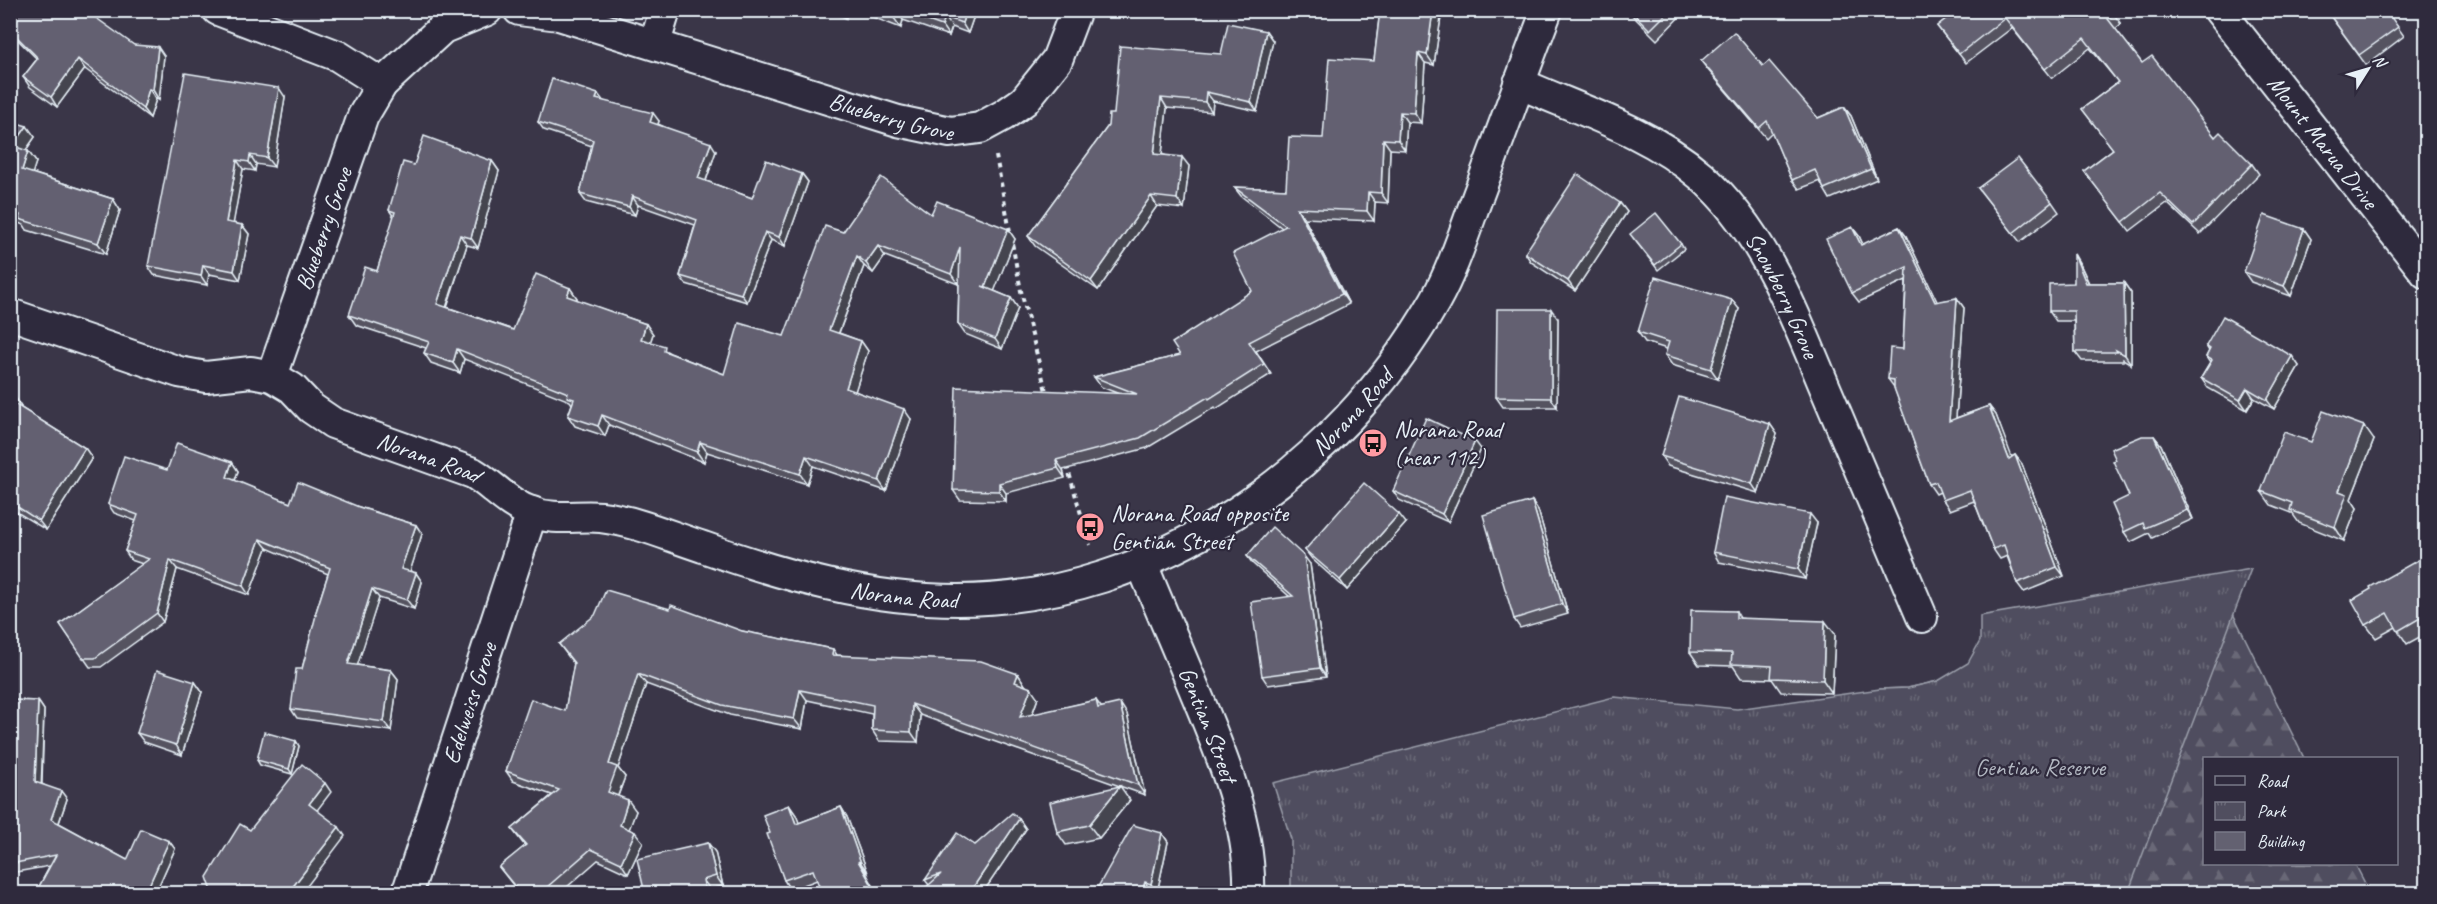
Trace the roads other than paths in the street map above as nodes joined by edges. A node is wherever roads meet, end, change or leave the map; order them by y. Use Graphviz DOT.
graph roads {
  1 [pos="218,10"];
  2 [pos="487,10"];
  3 [pos="519,10"];
  4 [pos="665,10"];
  5 [pos="1076,10"];
  6 [pos="1547,10"];
  7 [pos="2219,10"];
  8 [pos="655,43"];
  9 [pos="382,84"];
  10 [pos="1519,84"];
  11 [pos="2427,273"];
  12 [pos="10,314"];
  13 [pos="272,376"];
  14 [pos="531,512"];
  15 [pos="1141,562"];
  16 [pos="1922,617"];
  17 [pos="407,894"];
  18 [pos="1249,894"];
  1 -- 9 [label="street"];
  2 -- 9 [label="street, Blueberry Grove"];
  3 -- 8 [label="street, Blueberry Grove"];
  4 -- 8 [label="street"];
  5 -- 8 [label="street, Blueberry Grove"];
  6 -- 10 [label="street, Norana Road"];
  7 -- 11 [label="street, Mount Marua Drive"];
  9 -- 13 [label="street, Blueberry Grove"];
  10 -- 15 [label="street, Norana Road"];
  10 -- 16 [label="street, Snowberry Grove"];
  12 -- 13 [label="street, Norana Road"];
  13 -- 14 [label="street, Norana Road"];
  14 -- 15 [label="street, Norana Road"];
  14 -- 17 [label="street, Edelweiss Grove"];
  15 -- 18 [label="street, Gentian Street"];
}
